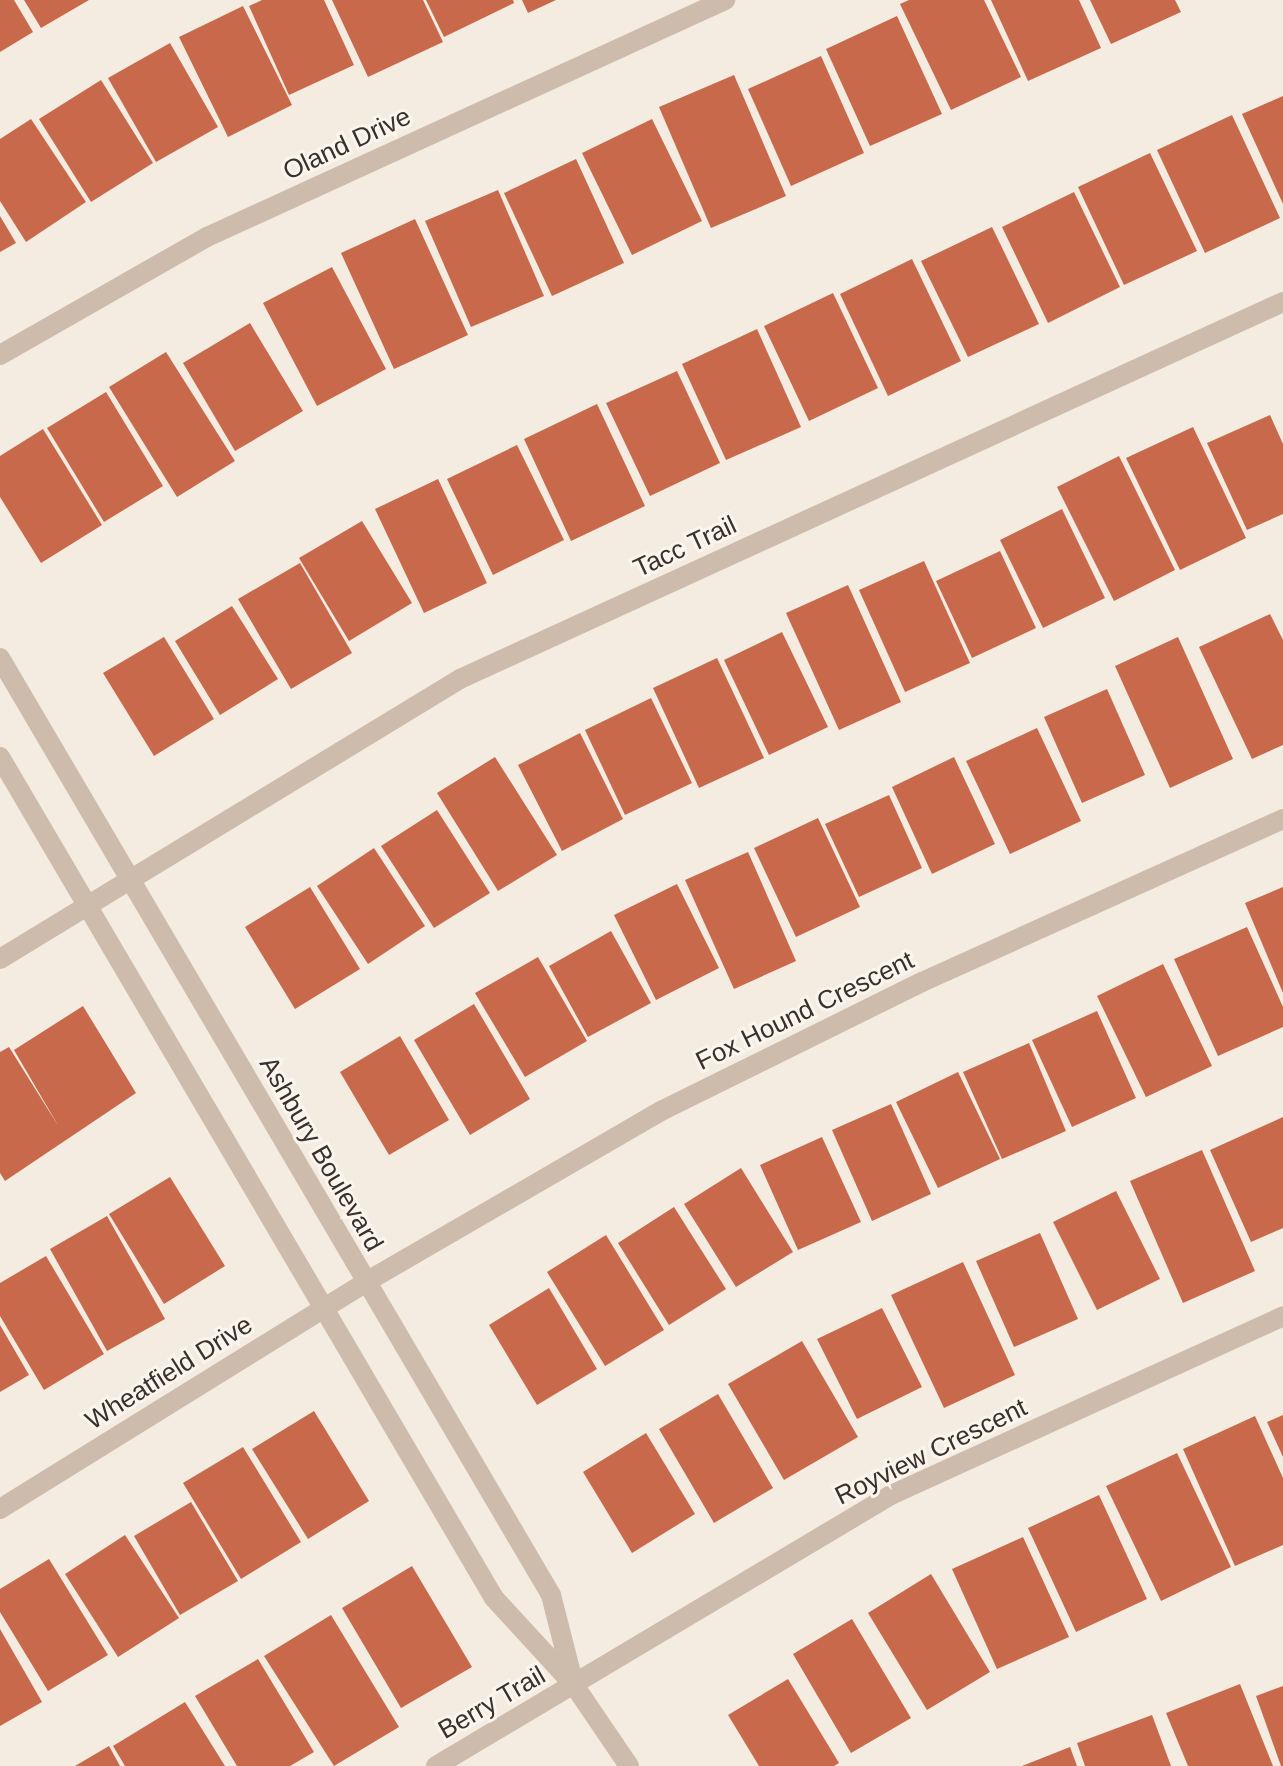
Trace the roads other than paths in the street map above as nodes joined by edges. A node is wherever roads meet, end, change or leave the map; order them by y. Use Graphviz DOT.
graph roads {
  1 [pos="725,0"];
  2 [pos="1283,302"];
  3 [pos="0,355"];
  4 [pos="0,658"];
  5 [pos="0,757"];
  6 [pos="1283,819"];
  7 [pos="129,879"];
  8 [pos="87,905"];
  9 [pos="0,959"];
  10 [pos="366,1282"];
  11 [pos="324,1308"];
  12 [pos="1283,1316"];
  13 [pos="0,1509"];
  14 [pos="574,1685"];
  15 [pos="436,1766"];
  16 [pos="629,1766"];
  1 -- 3 [label="street, Oland Drive"];
  2 -- 7 [label="street, Tacc Trail"];
  4 -- 7 [label="street, Ashbury Boulevard"];
  5 -- 8 [label="street, Ashbury Boulevard"];
  6 -- 10 [label="street, Fox Hound Crescent"];
  7 -- 8 [label="street, Tacc Trail"];
  7 -- 10 [label="street, Ashbury Boulevard"];
  8 -- 9 [label="street, Tacc Trail"];
  8 -- 11 [label="street, Ashbury Boulevard"];
  10 -- 11 [label="street, Wheatfield Drive"];
  10 -- 14 [label="street, Ashbury Boulevard"];
  11 -- 13 [label="street, Wheatfield Drive"];
  11 -- 14 [label="street, Ashbury Boulevard"];
  12 -- 14 [label="street, Royview Crescent"];
  14 -- 15 [label="street, Berry Trail"];
  14 -- 16 [label="street, Ashbury Boulevard"];
}
